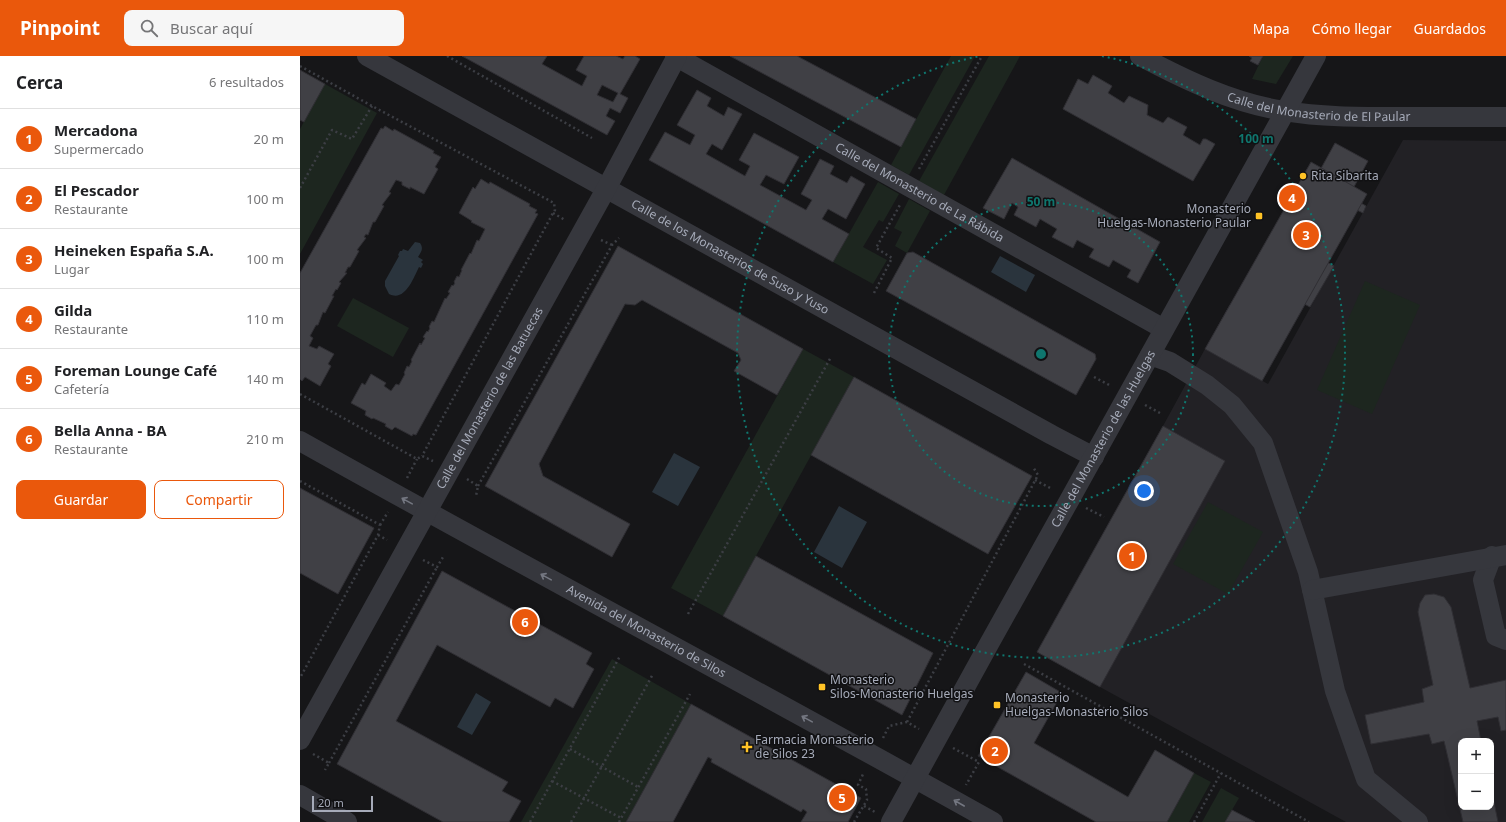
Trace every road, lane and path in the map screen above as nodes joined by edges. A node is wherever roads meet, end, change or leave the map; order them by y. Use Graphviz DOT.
graph roads {
  1 [pos="367,56"];
  2 [pos="446,56"];
  3 [pos="676,56"];
  4 [pos="982,56"];
  5 [pos="1140,56"];
  6 [pos="1316,56"];
  7 [pos="300,66"];
  8 [pos="372,106"];
  9 [pos="1284,111"];
  10 [pos="1506,117"];
  11 [pos="592,138"];
  12 [pos="909,186"];
  13 [pos="300,188"];
  14 [pos="606,189"];
  15 [pos="619,238"];
  16 [pos="874,294"];
  17 [pos="1164,329"];
  18 [pos="1150,355"];
  19 [pos="831,357"];
  20 [pos="300,394"];
  21 [pos="300,441"];
  22 [pos="422,456"];
  23 [pos="1094,457"];
  24 [pos="1033,467"];
  25 [pos="451,470"];
  26 [pos="300,481"];
  27 [pos="478,486"];
  28 [pos="476,496"];
  29 [pos="427,512"];
  30 [pos="1499,555"];
  31 [pos="437,567"];
  32 [pos="1312,590"];
  33 [pos="688,614"];
  34 [pos="1506,640"];
  35 [pos="620,656"];
  36 [pos="1024,664"];
  37 [pos="653,674"];
  38 [pos="300,678"];
  39 [pos="690,694"];
  40 [pos="907,722"];
  41 [pos="306,747"];
  42 [pos="570,749"];
  43 [pos="955,749"];
  44 [pos="328,763"];
  45 [pos="602,767"];
  46 [pos="325,770"];
  47 [pos="1221,772"];
  48 [pos="915,778"];
  49 [pos="552,781"];
  50 [pos="858,785"];
  51 [pos="966,785"];
  52 [pos="638,787"];
  53 [pos="300,795"];
  54 [pos="584,799"];
  55 [pos="621,818"];
  56 [pos="348,822"];
  57 [pos="530,822"];
  58 [pos="571,822"];
  59 [pos="619,822"];
  60 [pos="854,822"];
  61 [pos="891,822"];
  62 [pos="993,822"];
  63 [pos="1194,822"];
  64 [pos="1310,822"];
  65 [pos="1418,822"];
  1 -- 14 [label="street, Calle de los Monasterios de Suso y Yuso"];
  2 -- 11 [label="path"];
  3 -- 12 [label="street, Calle del Monasterio de La Rábida"];
  3 -- 14 [label="street, Calle del Monasterio de las Batuecas"];
  4 -- 12 [label="path"];
  5 -- 9 [label="street, Calle del Monasterio de El Paular"];
  6 -- 9 [label="street, Calle del Monasterio de las Huelgas"];
  7 -- 8 [label="path"];
  8 -- 13 [label="path"];
  8 -- 22 [label="path"];
  9 -- 10 [label="street, Calle del Monasterio de El Paular"];
  9 -- 17 [label="street, Calle del Monasterio de las Huelgas"];
  12 -- 16 [label="path"];
  12 -- 17 [label="street, Calle del Monasterio de La Rábida"];
  14 -- 23 [label="street, Calle de los Monasterios de Suso y Yuso"];
  14 -- 25 [label="street, Calle del Monasterio de las Batuecas"];
  15 -- 27 [label="path"];
  17 -- 18 [label="street, Calle del Monasterio de las Huelgas"];
  18 -- 23 [label="street, Calle del Monasterio de las Huelgas"];
  18 -- 32 [label="street"];
  19 -- 33 [label="path"];
  20 -- 22 [label="path"];
  29 -- 21 [label="street, Avenida del Monasterio de Silos, one-way"];
  22 -- 25 [label="path"];
  23 -- 48 [label="street, Calle del Monasterio de las Huelgas"];
  24 -- 40 [label="path"];
  25 -- 27 [label="path"];
  25 -- 29 [label="street, Calle del Monasterio de las Batuecas"];
  26 -- 38 [label="path"];
  27 -- 28 [label="path"];
  29 -- 41 [label="street, Calle del Monasterio de las Batuecas"];
  48 -- 29 [label="street, Avenida del Monasterio de Silos, one-way"];
  30 -- 32 [label="street"];
  30 -- 34 [label="street"];
  31 -- 44 [label="path"];
  32 -- 65 [label="street"];
  35 -- 42 [label="path"];
  36 -- 47 [label="path"];
  37 -- 45 [label="path"];
  39 -- 52 [label="path"];
  41 -- 44 [label="path"];
  42 -- 45 [label="path"];
  42 -- 49 [label="path"];
  43 -- 51 [label="path"];
  44 -- 46 [label="path"];
  45 -- 52 [label="path"];
  45 -- 54 [label="path"];
  47 -- 63 [label="path"];
  47 -- 64 [label="path"];
  48 -- 61 [label="street, Calle del Monasterio de las Huelgas"];
  62 -- 48 [label="street, Avenida del Monasterio de Silos, one-way"];
  49 -- 54 [label="path"];
  49 -- 57 [label="path"];
  50 -- 60 [label="path"];
  52 -- 55 [label="path"];
  53 -- 56 [label="street"];
  54 -- 55 [label="path"];
  54 -- 58 [label="path"];
  55 -- 59 [label="path"];
}
